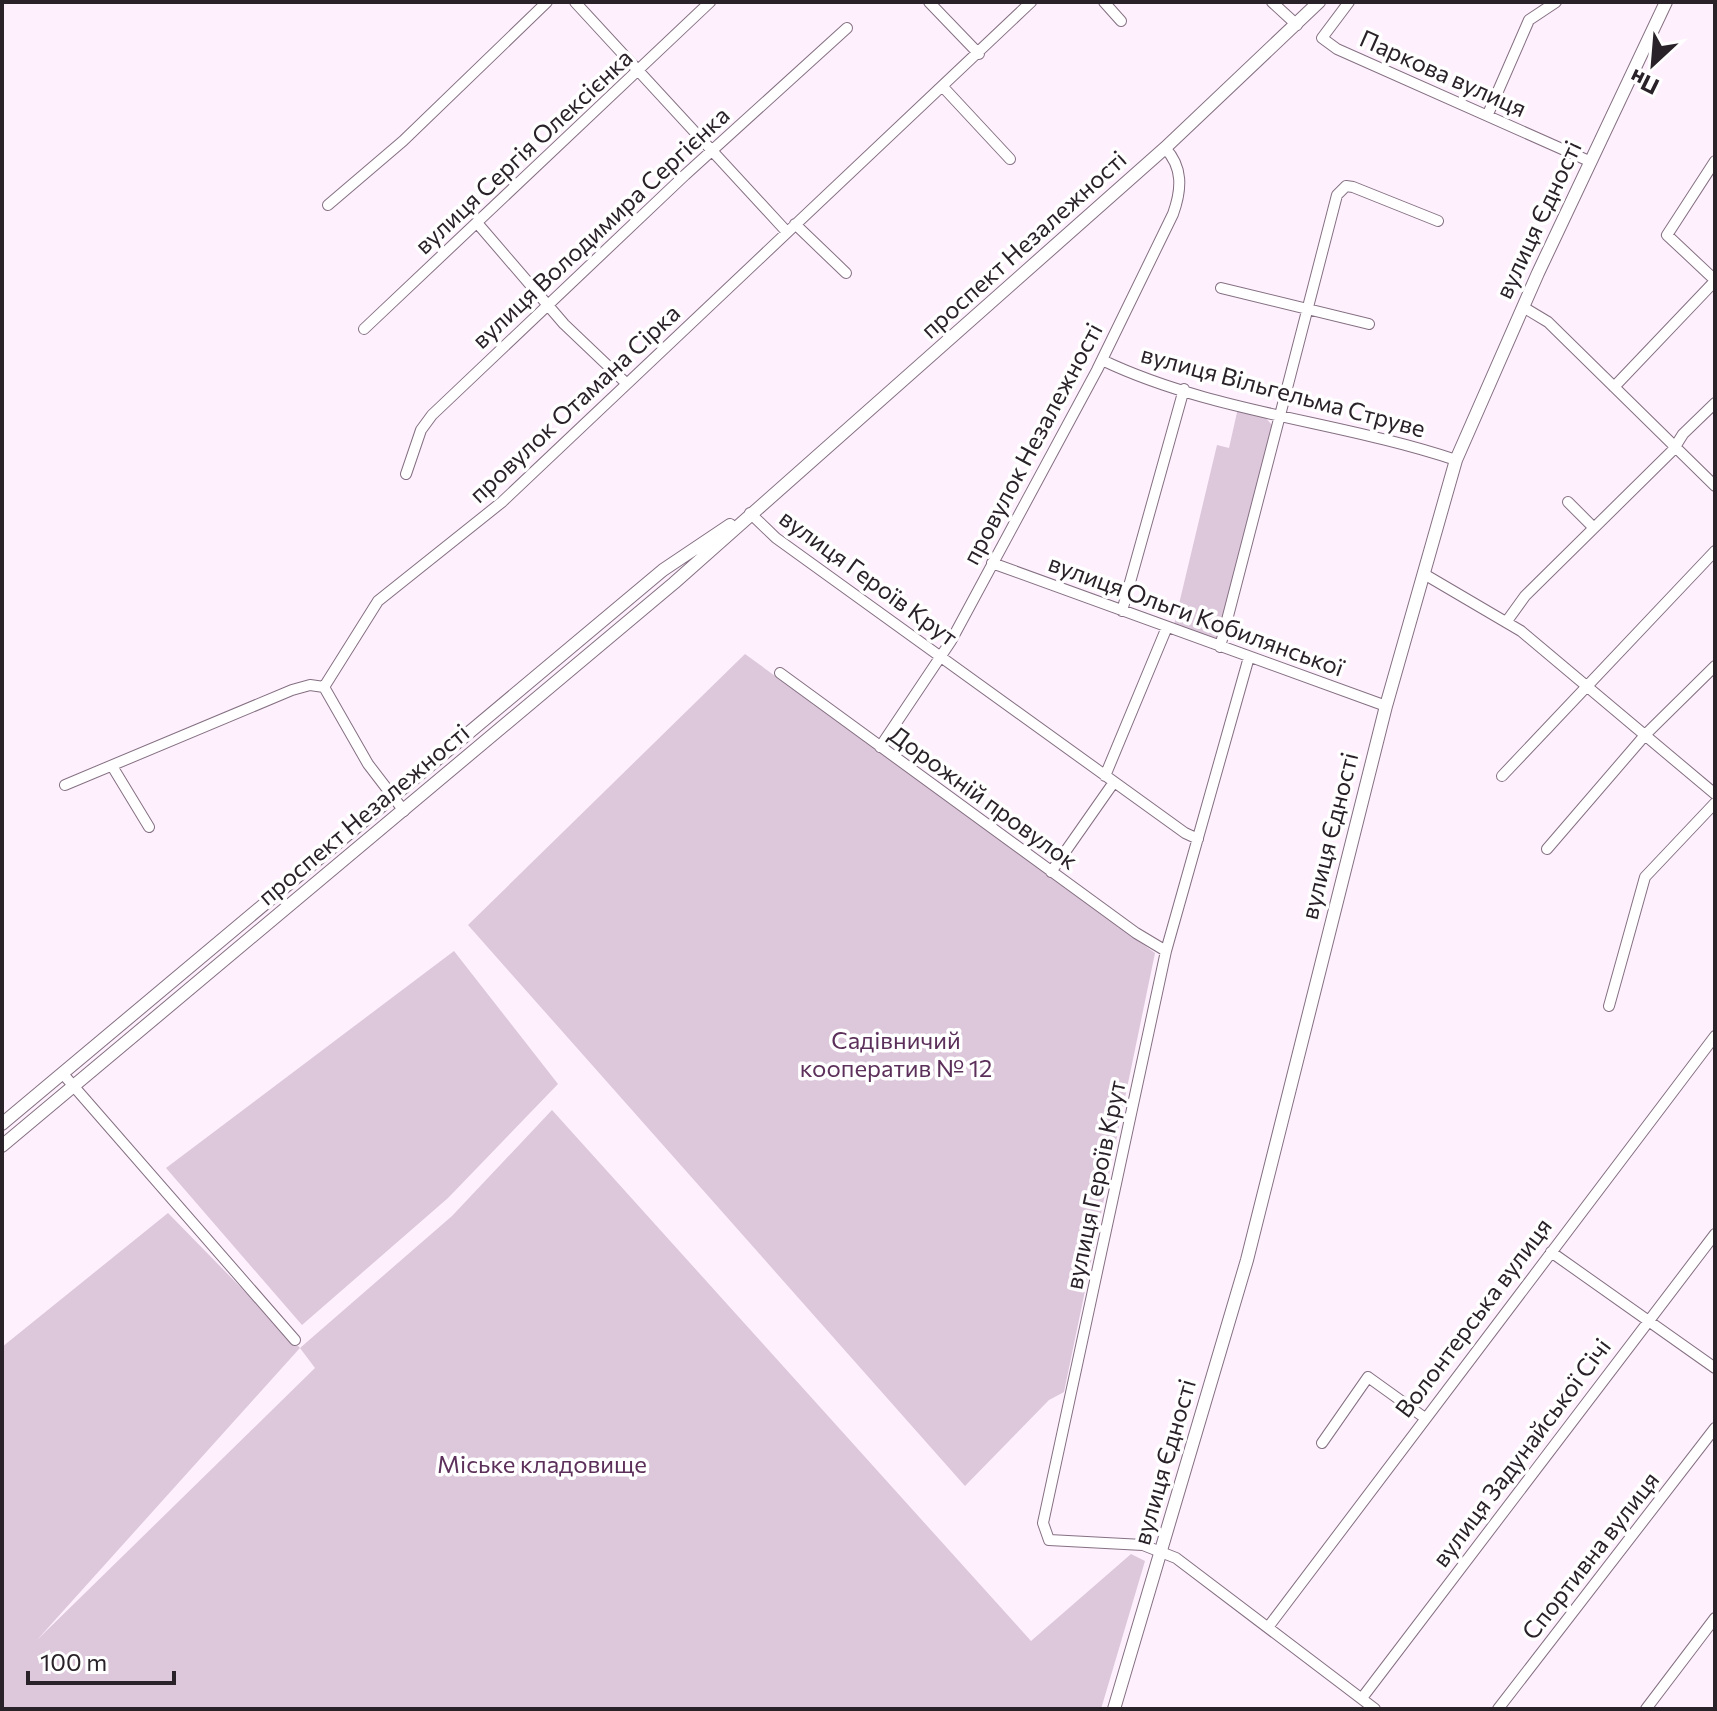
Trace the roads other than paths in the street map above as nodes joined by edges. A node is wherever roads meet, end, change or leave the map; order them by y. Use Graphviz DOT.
graph roads {
  1 [pos="547,2"];
  2 [pos="575,2"];
  3 [pos="710,2"];
  4 [pos="929,2"];
  5 [pos="1031,2"];
  6 [pos="1104,2"];
  7 [pos="1272,2"];
  8 [pos="1319,2"];
  9 [pos="1349,2"];
  10 [pos="1556,2"];
  11 [pos="1666,2"];
  12 [pos="1121,21"];
  13 [pos="1297,25"];
  14 [pos="847,28"];
  15 [pos="979,54"];
  16 [pos="639,70"];
  17 [pos="943,87"];
  18 [pos="1488,114"];
  19 [pos="1165,148"];
  20 [pos="713,151"];
  21 [pos="1010,159"];
  22 [pos="1589,161"];
  23 [pos="1715,161"];
  24 [pos="328,205"];
  25 [pos="1438,221"];
  26 [pos="478,224"];
  27 [pos="791,227"];
  28 [pos="846,273"];
  29 [pos="1715,281"];
  30 [pos="1221,288"];
  31 [pos="550,304"];
  32 [pos="1523,307"];
  33 [pos="1307,311"];
  34 [pos="1369,324"];
  35 [pos="364,329"];
  36 [pos="1102,360"];
  37 [pos="626,383"];
  38 [pos="1614,387"];
  39 [pos="1184,389"];
  40 [pos="1715,403"];
  41 [pos="1281,417"];
  42 [pos="1675,446"];
  43 [pos="1456,460"];
  44 [pos="406,474"];
  45 [pos="1715,486"];
  46 [pos="1568,502"];
  47 [pos="750,513"];
  48 [pos="1594,528"];
  49 [pos="1715,551"];
  50 [pos="992,563"];
  51 [pos="669,566"];
  52 [pos="1424,574"];
  53 [pos="680,578"];
  54 [pos="1122,611"];
  55 [pos="1507,621"];
  56 [pos="1167,627"];
  57 [pos="1220,647"];
  58 [pos="942,657"];
  59 [pos="1249,657"];
  60 [pos="1715,666"];
  61 [pos="780,673"];
  62 [pos="1589,685"];
  63 [pos="324,687"];
  64 [pos="1386,706"];
  65 [pos="1646,734"];
  66 [pos="880,747"];
  67 [pos="112,766"];
  68 [pos="1502,776"];
  69 [pos="1110,779"];
  70 [pos="65,785"];
  71 [pos="1715,794"];
  72 [pos="393,797"];
  73 [pos="1715,803"];
  74 [pos="404,811"];
  75 [pos="149,827"];
  76 [pos="1198,839"];
  77 [pos="1547,849"];
  78 [pos="1051,872"];
  79 [pos="1166,951"];
  80 [pos="1609,1006"];
  81 [pos="1715,1036"];
  82 [pos="63,1074"];
  83 [pos="74,1088"];
  84 [pos="2,1124"];
  85 [pos="2,1146"];
  86 [pos="1715,1234"];
  87 [pos="1551,1252"];
  88 [pos="1647,1321"];
  89 [pos="295,1340"];
  90 [pos="1715,1368"];
  91 [pos="1425,1418"];
  92 [pos="1715,1428"];
  93 [pos="1322,1443"];
  94 [pos="1162,1551"];
  95 [pos="1715,1618"];
  96 [pos="1269,1626"];
  97 [pos="1362,1698"];
  98 [pos="1114,1709"];
  99 [pos="1375,1709"];
  100 [pos="1498,1709"];
  101 [pos="1646,1709"];
  1 -- 24 [label="street"];
  2 -- 16 [label="street"];
  3 -- 16 [label="street, вулиця Сергія Олексієнка"];
  4 -- 15 [label="street"];
  5 -- 15 [label="street, провулок Отамана Сірка"];
  6 -- 12 [label="street"];
  7 -- 13 [label="street"];
  8 -- 13 [label="main road, проспект Незалежності"];
  9 -- 18 [label="street, Паркова вулиця"];
  10 -- 18 [label="street"];
  11 -- 22 [label="main road, вулиця Єдності"];
  13 -- 19 [label="main road, проспект Незалежності"];
  14 -- 20 [label="street, вулиця Володимира Сергієнка"];
  15 -- 17 [label="street, провулок Отамана Сірка"];
  16 -- 20 [label="street"];
  16 -- 26 [label="street, вулиця Сергія Олексієнка"];
  17 -- 21 [label="street"];
  17 -- 27 [label="street, провулок Отамана Сірка"];
  18 -- 22 [label="street, Паркова вулиця"];
  19 -- 36 [label="street, провулок Незалежності"];
  19 -- 47 [label="main road, проспект Незалежності"];
  20 -- 27 [label="street"];
  20 -- 31 [label="street, вулиця Володимира Сергієнка"];
  22 -- 32 [label="main road, вулиця Єдності"];
  23 -- 29 [label="street"];
  25 -- 33 [label="street"];
  26 -- 31 [label="street"];
  26 -- 35 [label="street, вулиця Сергія Олексієнка"];
  27 -- 28 [label="street"];
  27 -- 37 [label="street, провулок Отамана Сірка"];
  29 -- 38 [label="street"];
  30 -- 33 [label="street"];
  31 -- 37 [label="street"];
  31 -- 44 [label="street, вулиця Володимира Сергієнка"];
  32 -- 38 [label="street"];
  32 -- 43 [label="main road, вулиця Єдності"];
  33 -- 34 [label="street"];
  33 -- 41 [label="street"];
  36 -- 39 [label="street, вулиця Вільгельма Струве"];
  36 -- 50 [label="street, провулок Незалежності"];
  37 -- 63 [label="street, провулок Отамана Сірка"];
  38 -- 42 [label="street"];
  39 -- 41 [label="street, вулиця Вільгельма Струве"];
  39 -- 54 [label="street"];
  40 -- 42 [label="street"];
  41 -- 43 [label="street, вулиця Вільгельма Струве"];
  41 -- 57 [label="street"];
  42 -- 45 [label="street"];
  42 -- 48 [label="street"];
  43 -- 52 [label="main road, вулиця Єдності"];
  46 -- 48 [label="street"];
  47 -- 51 [label="main road, проспект Незалежності"];
  47 -- 53 [label="main road, проспект Незалежності"];
  47 -- 58 [label="street, вулиця Героїв Крут"];
  48 -- 55 [label="street"];
  49 -- 62 [label="street"];
  50 -- 54 [label="street, вулиця Ольги Кобилянської"];
  50 -- 58 [label="street, провулок Незалежності"];
  51 -- 53 [label="main road"];
  51 -- 72 [label="main road, проспект Незалежності"];
  52 -- 55 [label="street"];
  52 -- 64 [label="main road, вулиця Єдності"];
  53 -- 74 [label="main road, проспект Незалежності"];
  54 -- 56 [label="street, вулиця Ольги Кобилянської"];
  55 -- 62 [label="street"];
  56 -- 57 [label="street, вулиця Ольги Кобилянської"];
  56 -- 69 [label="street"];
  57 -- 59 [label="street, вулиця Ольги Кобилянської"];
  58 -- 66 [label="street, провулок Незалежності"];
  58 -- 69 [label="street, вулиця Героїв Крут"];
  59 -- 64 [label="street, вулиця Ольги Кобилянської"];
  59 -- 76 [label="street, вулиця Героїв Крут"];
  60 -- 65 [label="street"];
  61 -- 66 [label="street, Дорожній провулок"];
  62 -- 65 [label="street"];
  62 -- 68 [label="street"];
  63 -- 67 [label="street"];
  63 -- 72 [label="street"];
  64 -- 94 [label="main road, вулиця Єдності"];
  65 -- 71 [label="street"];
  65 -- 77 [label="street"];
  66 -- 78 [label="street, Дорожній провулок"];
  67 -- 70 [label="street"];
  67 -- 75 [label="street"];
  69 -- 76 [label="street, вулиця Героїв Крут"];
  69 -- 78 [label="street"];
  72 -- 74 [label="street"];
  72 -- 82 [label="main road, проспект Незалежності"];
  73 -- 80 [label="street"];
  74 -- 83 [label="main road, проспект Незалежності"];
  76 -- 79 [label="street, вулиця Героїв Крут"];
  78 -- 79 [label="street, Дорожній провулок"];
  79 -- 94 [label="street, вулиця Героїв Крут"];
  81 -- 87 [label="street, Волонтерська вулиця"];
  82 -- 83 [label="street"];
  82 -- 84 [label="main road, проспект Незалежності"];
  83 -- 85 [label="main road, проспект Незалежності"];
  83 -- 89 [label="street"];
  86 -- 88 [label="street, вулиця Задунайської Січі"];
  87 -- 88 [label="street"];
  87 -- 91 [label="street, Волонтерська вулиця"];
  88 -- 90 [label="street"];
  88 -- 97 [label="street, вулиця Задунайської Січі"];
  91 -- 93 [label="street"];
  91 -- 96 [label="street, Волонтерська вулиця"];
  92 -- 100 [label="street, Спортивна вулиця"];
  94 -- 96 [label="street"];
  94 -- 98 [label="main road, вулиця Єдності"];
  95 -- 101 [label="street"];
  96 -- 97 [label="street"];
  97 -- 99 [label="street"];
}
